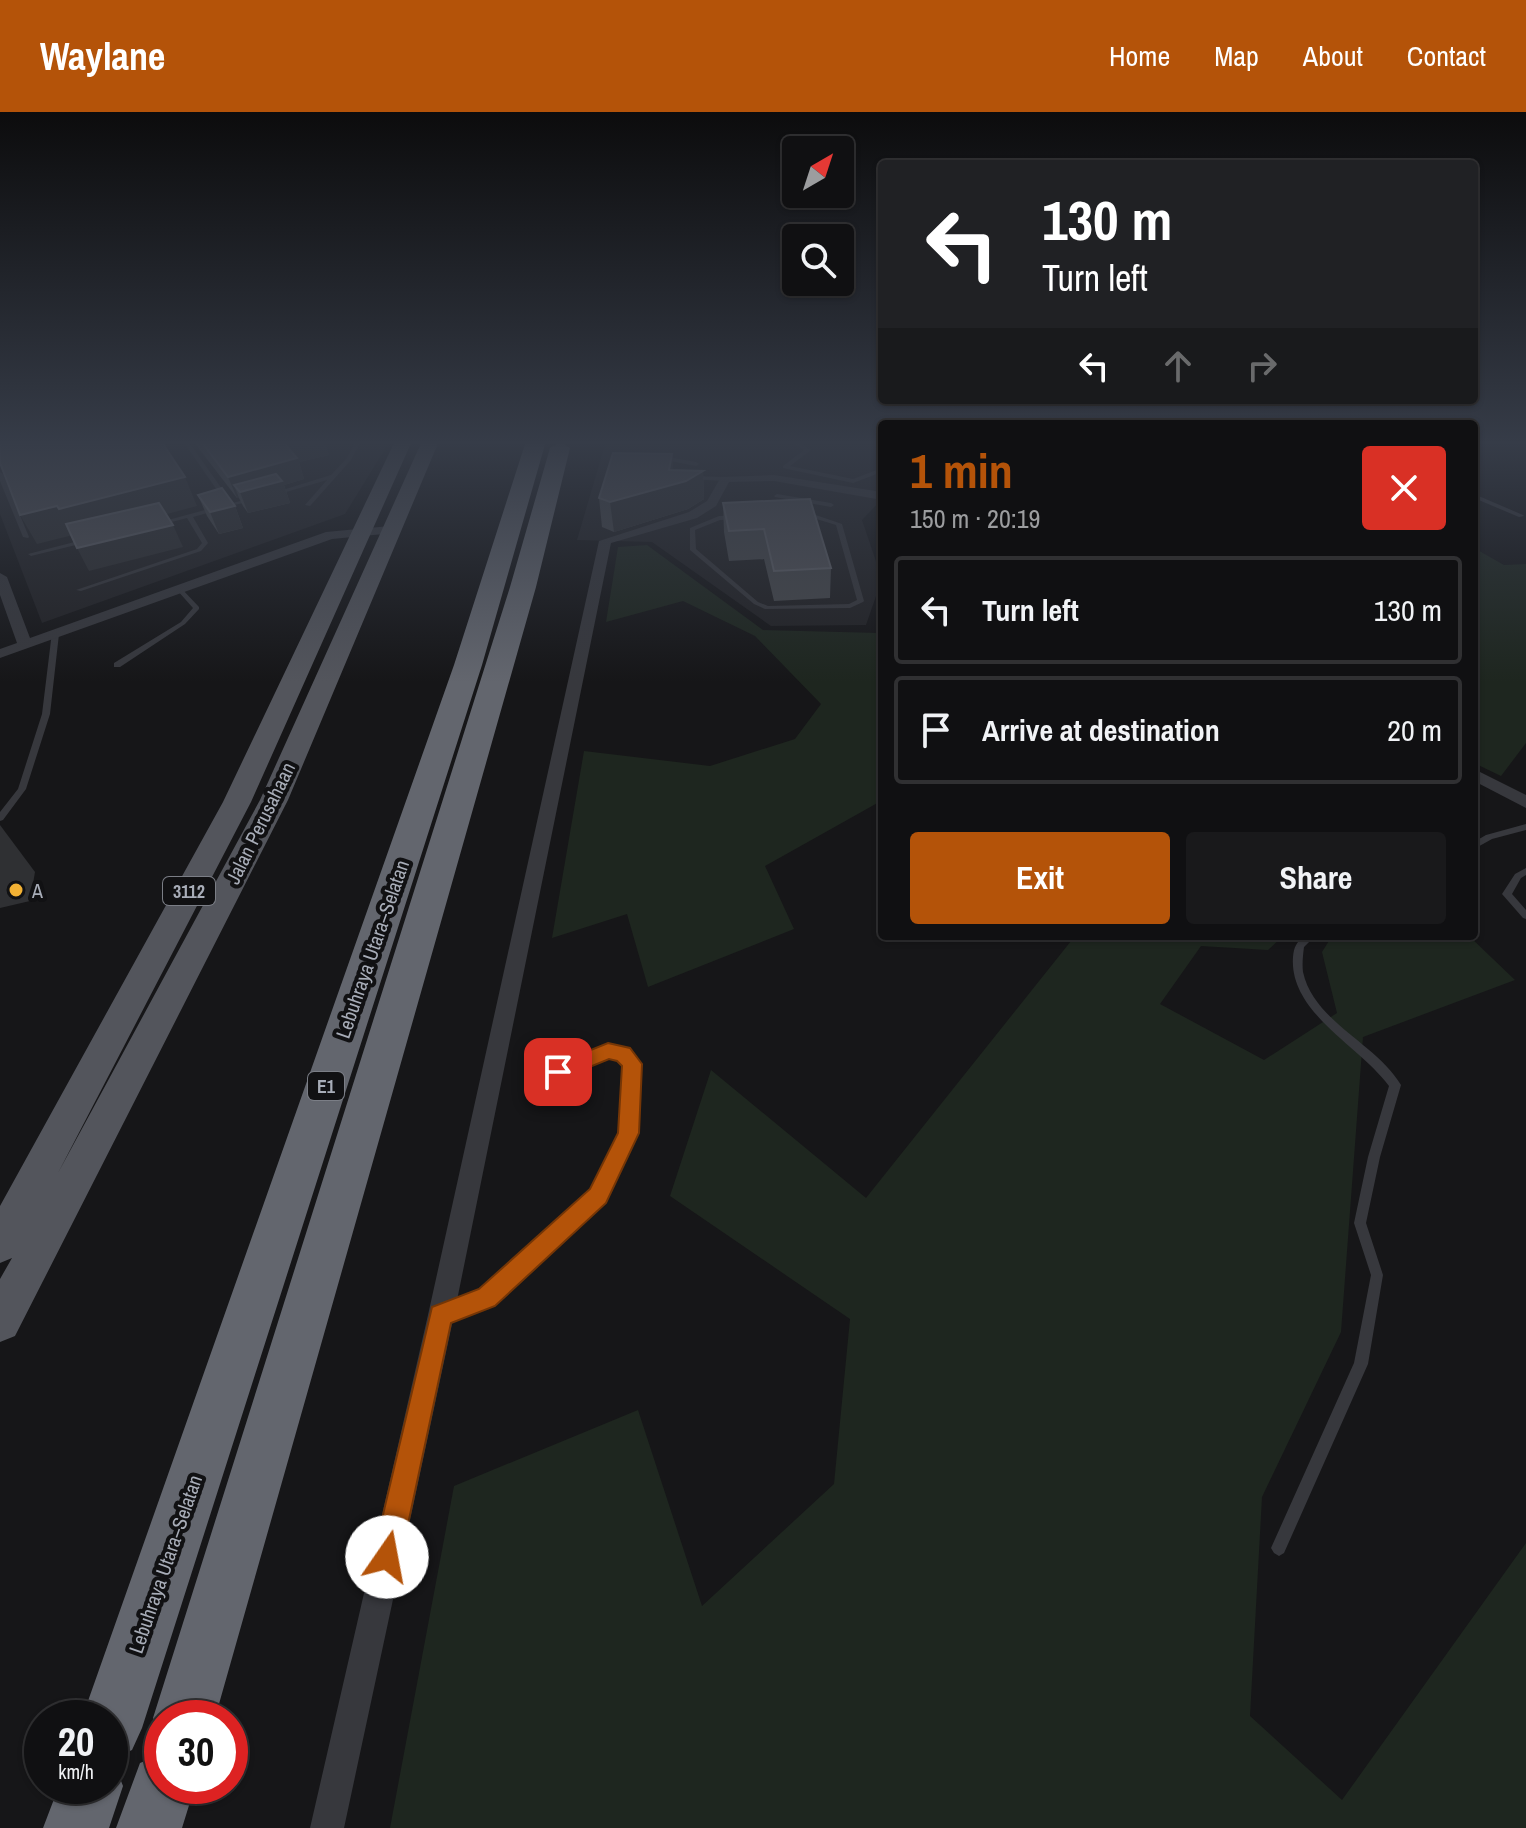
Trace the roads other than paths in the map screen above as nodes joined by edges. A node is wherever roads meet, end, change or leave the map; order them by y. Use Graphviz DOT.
graph roads {
  1 [pos="19,521"];
  2 [pos="167,521"];
  3 [pos="192,521"];
  4 [pos="378,521"];
  5 [pos="381,521"];
  6 [pos="512,521"];
  7 [pos="540,521"];
  8 [pos="672,521"];
  9 [pos="711,521"];
  10 [pos="830,521"];
  11 [pos="146,526"];
  12 [pos="375,530"];
  13 [pos="26,537"];
  14 [pos="88,540"];
  15 [pos="31,554"];
  16 [pos="0,577"];
  17 [pos="179,589"];
  18 [pos="79,590"];
  19 [pos="55,634"];
  20 [pos="25,644"];
  21 [pos="0,654"];
  22 [pos="117,665"];
  23 [pos="1478,776"];
  24 [pos="1526,802"];
  25 [pos="0,818"];
  26 [pos="1526,827"];
  27 [pos="1478,844"];
  28 [pos="1526,871"];
  29 [pos="1526,916"];
  30 [pos="1306,940"];
  31 [pos="558,1072"];
  32 [pos="0,1244"];
  33 [pos="441,1315"];
  34 [pos="0,1321"];
  35 [pos="1279,1548"];
  36 [pos="119,1700"];
  37 [pos="189,1700"];
  38 [pos="85,1804"];
  39 [pos="157,1804"];
  40 [pos="76,1828"];
  41 [pos="149,1828"];
  42 [pos="327,1828"];
  1 -- 13 [label="lane"];
  2 -- 11 [label="lane"];
  3 -- 18 [label="lane"];
  4 -- 12 [label="main road, Jalan Perusahaan / 3112"];
  5 -- 12 [label="main road, Jalan Perusahaan"];
  6 -- 36 [label="highway, Lebuhraya Utara–Selatan / E1"];
  7 -- 37 [label="highway, Lebuhraya Utara–Selatan / E1"];
  8 -- 33 [label="street"];
  9 -- 10 [label="lane"];
  12 -- 17 [label="street"];
  12 -- 32 [label="main road, Jalan Perusahaan / 3112"];
  12 -- 34 [label="main road, Jalan Perusahaan / 3112"];
  14 -- 15 [label="lane"];
  16 -- 20 [label="street"];
  17 -- 19 [label="street"];
  17 -- 22 [label="lane"];
  19 -- 20 [label="street"];
  19 -- 25 [label="lane"];
  20 -- 21 [label="street"];
  23 -- 24 [label="street"];
  26 -- 27 [label="lane"];
  28 -- 29 [label="lane"];
  30 -- 35 [label="lane"];
  31 -- 33 [label="lane"];
  33 -- 42 [label="street"];
  38 -- 40 [label="highway"];
  39 -- 41 [label="highway"];
}
